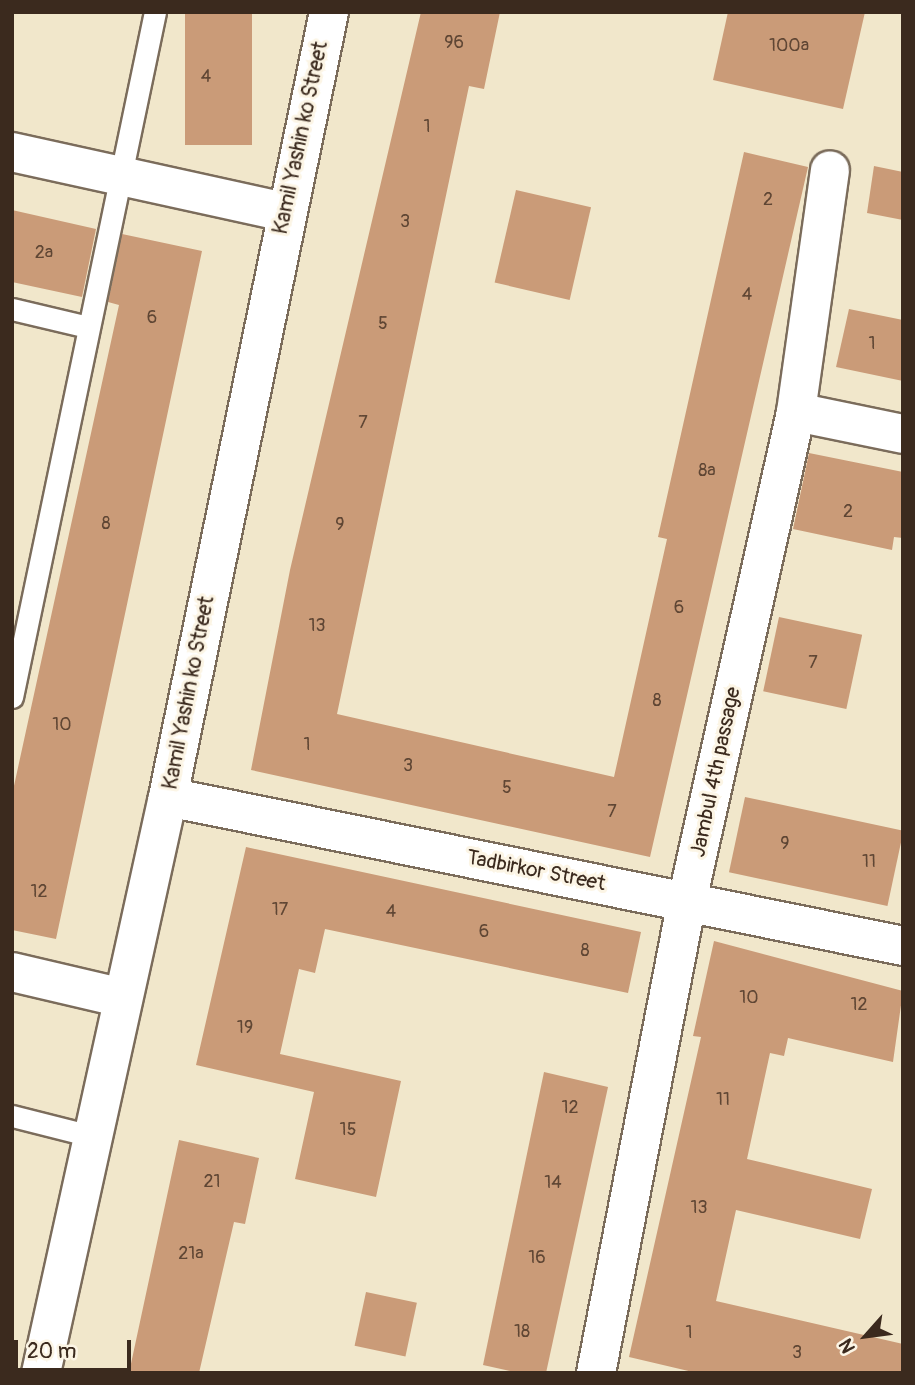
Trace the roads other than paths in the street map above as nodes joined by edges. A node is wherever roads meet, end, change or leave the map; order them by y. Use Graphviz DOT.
graph roads {
  1 [pos="155,12"];
  2 [pos="329,12"];
  3 [pos="12,152"];
  4 [pos="830,170"];
  5 [pos="122,174"];
  6 [pos="285,212"];
  7 [pos="12,309"];
  8 [pos="88,327"];
  9 [pos="796,412"];
  10 [pos="903,434"];
  11 [pos="12,697"];
  12 [pos="168,797"];
  13 [pos="687,901"];
  14 [pos="903,946"];
  15 [pos="12,972"];
  16 [pos="123,998"];
  17 [pos="12,1116"];
  18 [pos="91,1136"];
  19 [pos="41,1373"];
  20 [pos="596,1373"];
  1 -- 5 [label="lane"];
  2 -- 6 [label="street, Kamil Yashin ko Street"];
  3 -- 5 [label="street"];
  4 -- 9 [label="street, Jambul 4th passage"];
  5 -- 6 [label="street"];
  5 -- 8 [label="lane"];
  6 -- 12 [label="street, Kamil Yashin ko Street"];
  7 -- 8 [label="lane"];
  8 -- 11 [label="lane"];
  9 -- 10 [label="street"];
  9 -- 13 [label="street, Jambul 4th passage"];
  12 -- 13 [label="street, Tadbirkor Street"];
  12 -- 16 [label="street, Kamil Yashin ko Street"];
  13 -- 14 [label="street, Tadbirkor Street"];
  13 -- 20 [label="street, Jambul 4th passage"];
  15 -- 16 [label="street"];
  16 -- 18 [label="street, Kamil Yashin ko Street"];
  17 -- 18 [label="lane"];
  18 -- 19 [label="street, Kamil Yashin ko Street"];
}
